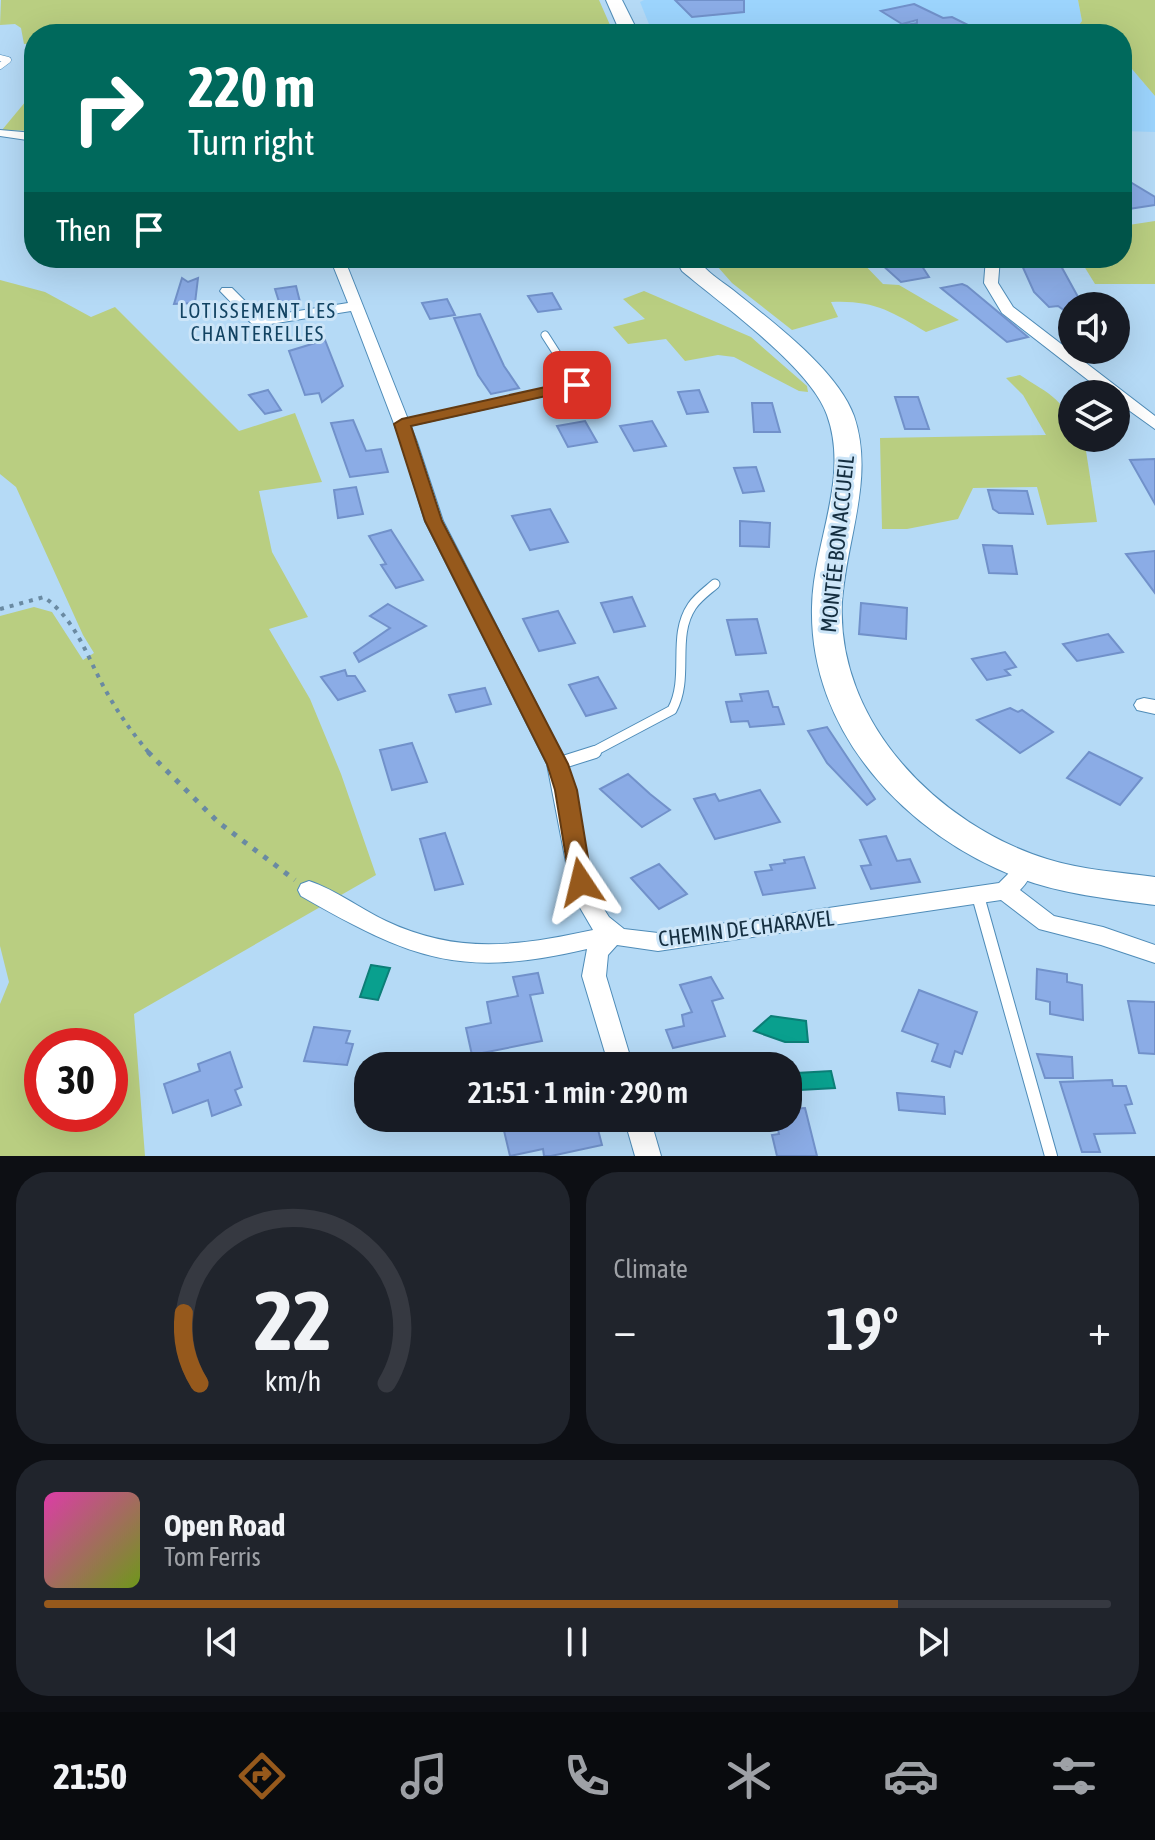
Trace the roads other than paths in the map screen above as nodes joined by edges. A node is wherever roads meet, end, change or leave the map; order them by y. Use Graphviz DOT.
graph roads {
  1 [pos="614,0"];
  2 [pos="625,24"];
  3 [pos="0,58"];
  4 [pos="0,66"];
  5 [pos="0,133"];
  6 [pos="24,136"];
  7 [pos="341,268"];
  8 [pos="692,268"];
  9 [pos="992,268"];
  10 [pos="227,291"];
  11 [pos="356,306"];
  12 [pos="545,335"];
  13 [pos="402,424"];
  14 [pos="1155,424"];
  15 [pos="715,584"];
  16 [pos="557,764"];
  17 [pos="1013,878"];
  18 [pos="309,890"];
  19 [pos="1155,891"];
  20 [pos="978,896"];
  21 [pos="613,934"];
  22 [pos="1155,954"];
  23 [pos="617,1052"];
  24 [pos="641,1132"];
  25 [pos="648,1156"];
  26 [pos="1051,1156"];
  1 -- 2 [label="main road"];
  3 -- 4 [label="lane"];
  5 -- 6 [label="street"];
  7 -- 11 [label="street"];
  8 -- 17 [label="main road, MONTÉE BON ACCUEIL"];
  9 -- 14 [label="street"];
  10 -- 11 [label="street"];
  11 -- 13 [label="street"];
  12 -- 13 [label="lane"];
  13 -- 16 [label="street"];
  15 -- 16 [label="lane"];
  16 -- 21 [label="street"];
  17 -- 19 [label="main road, MONTÉE BON ACCUEIL"];
  17 -- 20 [label="street, CHEMIN DE CHARAVEL"];
  17 -- 22 [label="street"];
  18 -- 21 [label="street"];
  20 -- 21 [label="street, CHEMIN DE CHARAVEL"];
  20 -- 26 [label="lane"];
  21 -- 23 [label="street"];
  24 -- 25 [label="street"];
}
